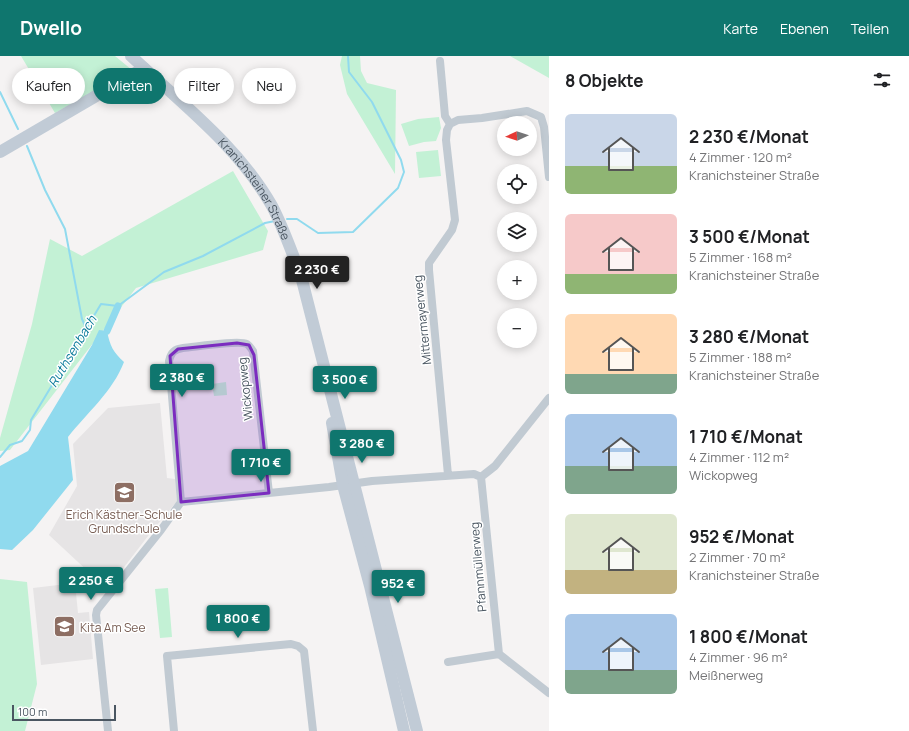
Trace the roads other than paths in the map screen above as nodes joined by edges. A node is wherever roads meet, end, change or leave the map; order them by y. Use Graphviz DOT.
graph roads {
  1 [pos="131,56"];
  2 [pos="440,61"];
  3 [pos="144,68"];
  4 [pos="166,88"];
  5 [pos="93,98"];
  6 [pos="450,124"];
  7 [pos="0,152"];
  8 [pos="549,177"];
  9 [pos="549,398"];
  10 [pos="448,475"];
  11 [pos="481,477"];
  12 [pos="349,484"];
  13 [pos="268,493"];
  14 [pos="181,502"];
  15 [pos="499,654"];
  16 [pos="448,662"];
  17 [pos="549,693"];
  18 [pos="108,731"];
  19 [pos="174,731"];
  20 [pos="313,731"];
  21 [pos="404,731"];
  22 [pos="418,731"];
  1 -- 3 [label="main road, Kranichsteiner Straße"];
  2 -- 6 [label="street, Mittermayerweg"];
  4 -- 12 [label="main road, Kranichsteiner Straße"];
  5 -- 7 [label="main road"];
  6 -- 8 [label="street"];
  6 -- 10 [label="street, Mittermayerweg"];
  9 -- 11 [label="street"];
  10 -- 11 [label="street"];
  10 -- 12 [label="street"];
  11 -- 15 [label="street, Pfannmüllerweg"];
  12 -- 13 [label="street"];
  12 -- 21 [label="main road, Kranichsteiner Straße"];
  12 -- 22 [label="main road, Kranichsteiner Straße"];
  13 -- 14 [label="street"];
  13 -- 14 [label="street, Wickopweg"];
  14 -- 18 [label="street"];
  15 -- 16 [label="street"];
  15 -- 17 [label="street"];
  19 -- 20 [label="street"];
}
